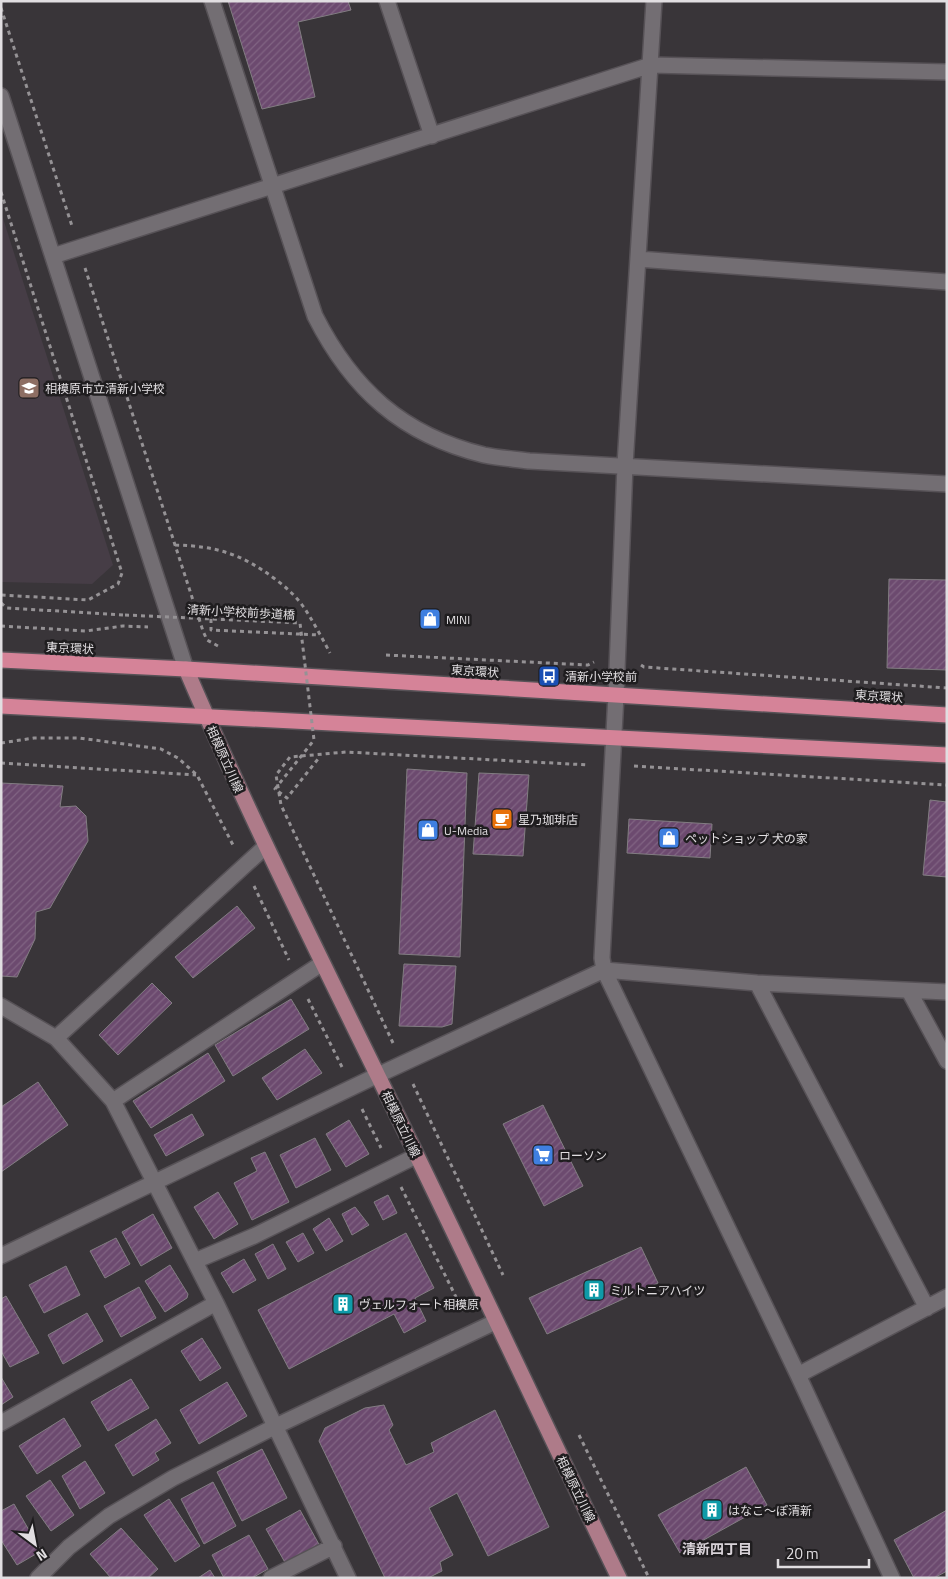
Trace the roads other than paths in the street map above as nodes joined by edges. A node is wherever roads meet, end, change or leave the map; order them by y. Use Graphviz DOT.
graph roads {
  1 [pos="212,1"];
  2 [pos="387,1"];
  3 [pos="654,1"];
  4 [pos="651,65"];
  5 [pos="947,72"];
  6 [pos="1,96"];
  7 [pos="432,136"];
  8 [pos="273,186"];
  9 [pos="52,256"];
  10 [pos="638,259"];
  11 [pos="947,282"];
  12 [pos="625,465"];
  13 [pos="947,484"];
  14 [pos="1,660"];
  15 [pos="186,669"];
  16 [pos="616,695"];
  17 [pos="1,706"];
  18 [pos="206,715"];
  19 [pos="947,715"];
  20 [pos="614,736"];
  21 [pos="947,755"];
  22 [pos="266,846"];
  23 [pos="321,964"];
  24 [pos="604,970"];
  25 [pos="757,983"];
  26 [pos="909,991"];
  27 [pos="947,992"];
  28 [pos="1,1006"];
  29 [pos="56,1038"];
  30 [pos="947,1061"];
  31 [pos="378,1075"];
  32 [pos="113,1101"];
  33 [pos="416,1156"];
  34 [pos="155,1181"];
  35 [pos="1,1256"];
  36 [pos="195,1261"];
  37 [pos="947,1297"];
  38 [pos="216,1303"];
  39 [pos="927,1308"];
  40 [pos="495,1322"];
  41 [pos="798,1374"];
  42 [pos="1,1423"];
  43 [pos="274,1426"];
  44 [pos="334,1546"];
  45 [pos="38,1578"];
  46 [pos="272,1578"];
  47 [pos="348,1578"];
  48 [pos="619,1578"];
  49 [pos="892,1578"];
  1 -- 8 [label="street"];
  2 -- 7 [label="street"];
  3 -- 4 [label="street"];
  4 -- 5 [label="street"];
  4 -- 7 [label="street"];
  4 -- 10 [label="street"];
  6 -- 9 [label="street"];
  7 -- 8 [label="street"];
  8 -- 9 [label="street"];
  8 -- 12 [label="street"];
  9 -- 15 [label="street"];
  10 -- 11 [label="street"];
  10 -- 12 [label="street"];
  12 -- 13 [label="street"];
  12 -- 16 [label="street"];
  14 -- 15 [label="highway, 東京環状"];
  15 -- 16 [label="highway, 東京環状"];
  15 -- 18 [label="main road, 相模原立川線"];
  16 -- 19 [label="highway, 東京環状"];
  16 -- 20 [label="street"];
  17 -- 18 [label="highway"];
  18 -- 20 [label="highway"];
  18 -- 22 [label="main road, 相模原立川線"];
  20 -- 21 [label="highway"];
  20 -- 24 [label="street"];
  22 -- 23 [label="main road, 相模原立川線"];
  22 -- 29 [label="street"];
  23 -- 31 [label="main road, 相模原立川線"];
  23 -- 32 [label="street"];
  24 -- 25 [label="street"];
  24 -- 31 [label="street"];
  24 -- 41 [label="street"];
  25 -- 26 [label="street"];
  25 -- 39 [label="street"];
  26 -- 27 [label="street"];
  26 -- 30 [label="street"];
  28 -- 29 [label="street"];
  29 -- 32 [label="street"];
  31 -- 33 [label="main road, 相模原立川線"];
  31 -- 34 [label="street"];
  32 -- 34 [label="street"];
  33 -- 36 [label="street"];
  33 -- 40 [label="main road, 相模原立川線"];
  34 -- 35 [label="street"];
  34 -- 36 [label="street"];
  36 -- 38 [label="street"];
  37 -- 39 [label="street"];
  38 -- 42 [label="street"];
  38 -- 43 [label="street"];
  39 -- 41 [label="street"];
  40 -- 43 [label="street"];
  40 -- 48 [label="main road, 相模原立川線"];
  41 -- 49 [label="street"];
  43 -- 44 [label="street"];
  43 -- 45 [label="street"];
  44 -- 46 [label="street"];
  44 -- 47 [label="street"];
}
